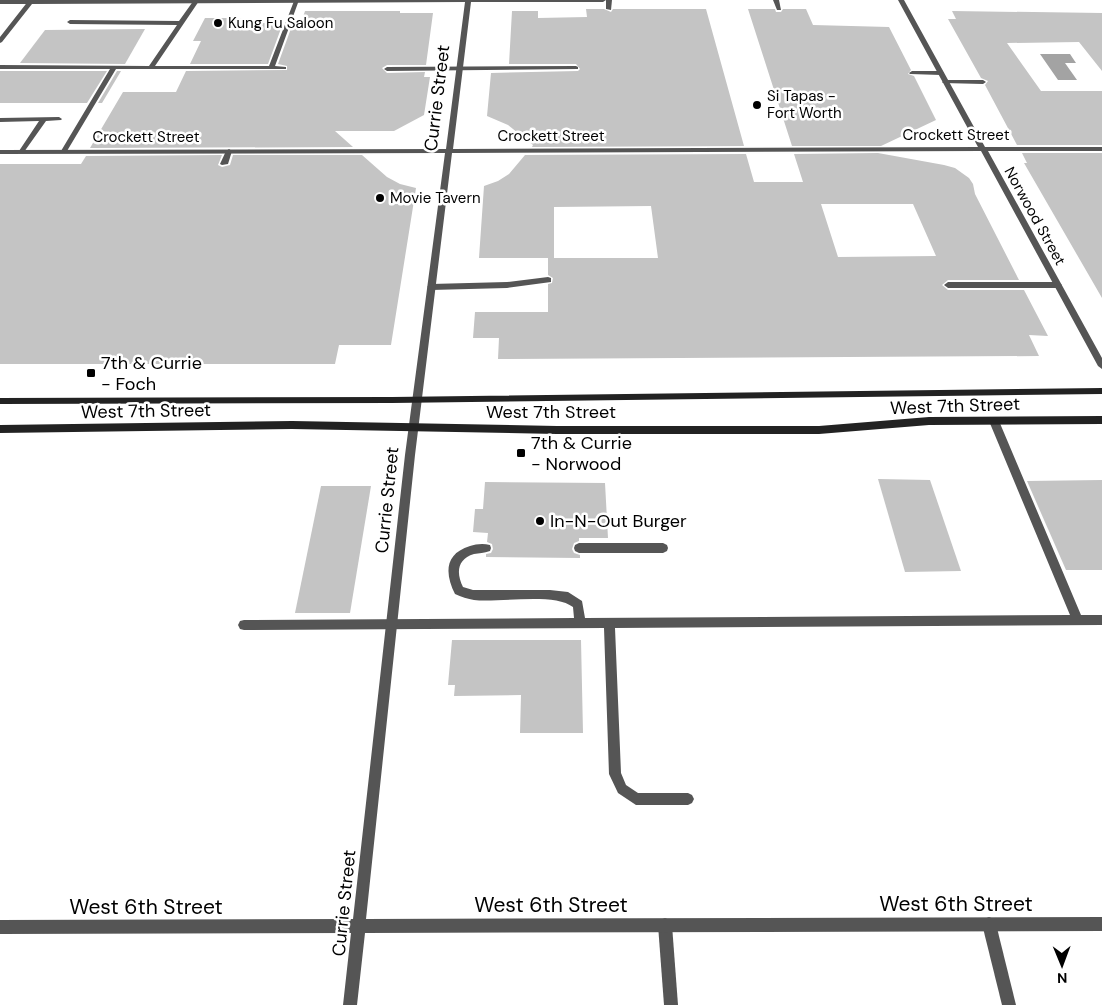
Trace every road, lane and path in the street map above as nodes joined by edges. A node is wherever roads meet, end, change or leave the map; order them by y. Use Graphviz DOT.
graph roads {
  1 [pos="311,0"];
  2 [pos="358,0"];
  3 [pos="468,0"];
  4 [pos="603,0"];
  5 [pos="609,0"];
  6 [pos="776,0"];
  7 [pos="901,0"];
  8 [pos="32,1"];
  9 [pos="196,1"];
  10 [pos="271,1"];
  11 [pos="297,1"];
  12 [pos="0,2"];
  13 [pos="609,9"];
  14 [pos="778,9"];
  15 [pos="70,22"];
  16 [pos="180,22"];
  17 [pos="0,41"];
  18 [pos="0,67"];
  19 [pos="114,67"];
  20 [pos="151,67"];
  21 [pos="272,67"];
  22 [pos="284,68"];
  23 [pos="576,68"];
  24 [pos="387,69"];
  25 [pos="459,69"];
  26 [pos="912,73"];
  27 [pos="940,73"];
  28 [pos="946,82"];
  29 [pos="983,82"];
  30 [pos="59,119"];
  31 [pos="0,120"];
  32 [pos="43,120"];
  33 [pos="982,149"];
  34 [pos="1102,149"];
  35 [pos="448,150"];
  36 [pos="64,151"];
  37 [pos="230,151"];
  38 [pos="0,152"];
  39 [pos="22,152"];
  40 [pos="224,164"];
  41 [pos="548,280"];
  42 [pos="948,285"];
  43 [pos="1058,285"];
  44 [pos="430,286"];
  45 [pos="1102,366"];
  46 [pos="1102,390"];
  47 [pos="416,399"];
  48 [pos="0,401"];
  49 [pos="1102,420"];
  50 [pos="994,421"];
  51 [pos="414,426"];
  52 [pos="0,429"];
  53 [pos="486,548"];
  54 [pos="579,548"];
  55 [pos="663,548"];
  56 [pos="1078,620"];
  57 [pos="1102,620"];
  58 [pos="580,623"];
  59 [pos="609,624"];
  60 [pos="244,625"];
  61 [pos="391,625"];
  62 [pos="688,799"];
  63 [pos="989,924"];
  64 [pos="1102,924"];
  65 [pos="665,925"];
  66 [pos="359,926"];
  67 [pos="0,927"];
  68 [pos="350,1005"];
  69 [pos="671,1005"];
  70 [pos="1009,1005"];
  1 -- 2 [label="street"];
  1 -- 11 [label="street"];
  2 -- 3 [label="street"];
  3 -- 4 [label="street"];
  3 -- 25 [label="street, Currie Street"];
  5 -- 13 [label="street"];
  6 -- 14 [label="street"];
  7 -- 27 [label="street, Norwood Street"];
  8 -- 9 [label="street"];
  8 -- 12 [label="street"];
  8 -- 17 [label="street"];
  9 -- 10 [label="street"];
  9 -- 16 [label="street"];
  10 -- 11 [label="street"];
  11 -- 21 [label="street"];
  15 -- 16 [label="street"];
  16 -- 20 [label="street"];
  18 -- 19 [label="street"];
  19 -- 20 [label="street"];
  19 -- 36 [label="street"];
  20 -- 21 [label="street"];
  21 -- 22 [label="street"];
  23 -- 25 [label="street"];
  24 -- 25 [label="street"];
  25 -- 35 [label="street, Currie Street"];
  26 -- 27 [label="street"];
  27 -- 28 [label="street, Norwood Street"];
  28 -- 29 [label="street"];
  28 -- 33 [label="street, Norwood Street"];
  30 -- 32 [label="street"];
  31 -- 32 [label="street"];
  32 -- 39 [label="street"];
  33 -- 34 [label="street, Crockett Street"];
  33 -- 35 [label="street, Crockett Street"];
  33 -- 43 [label="street, Norwood Street"];
  35 -- 37 [label="street, Crockett Street"];
  35 -- 44 [label="street, Currie Street"];
  36 -- 37 [label="street, Crockett Street"];
  36 -- 39 [label="street, Crockett Street"];
  37 -- 40 [label="street"];
  38 -- 39 [label="street, Crockett Street"];
  41 -- 44 [label="street"];
  42 -- 43 [label="street"];
  43 -- 45 [label="street, Norwood Street"];
  44 -- 47 [label="street, Currie Street"];
  46 -- 47 [label="main road, West 7th Street"];
  47 -- 48 [label="main road, West 7th Street"];
  47 -- 51 [label="street, Currie Street"];
  49 -- 50 [label="main road, West 7th Street"];
  50 -- 51 [label="main road, West 7th Street"];
  50 -- 56 [label="street"];
  51 -- 52 [label="main road, West 7th Street"];
  51 -- 61 [label="street, Currie Street"];
  53 -- 58 [label="street"];
  54 -- 55 [label="street"];
  56 -- 57 [label="street"];
  56 -- 59 [label="street"];
  58 -- 59 [label="street"];
  58 -- 61 [label="street"];
  59 -- 62 [label="street"];
  60 -- 61 [label="street"];
  61 -- 66 [label="street, Currie Street"];
  63 -- 64 [label="street, West 6th Street"];
  63 -- 65 [label="street, West 6th Street"];
  63 -- 70 [label="street"];
  65 -- 66 [label="street, West 6th Street"];
  65 -- 69 [label="street"];
  66 -- 67 [label="street, West 6th Street"];
  66 -- 68 [label="street, Currie Street"];
}
